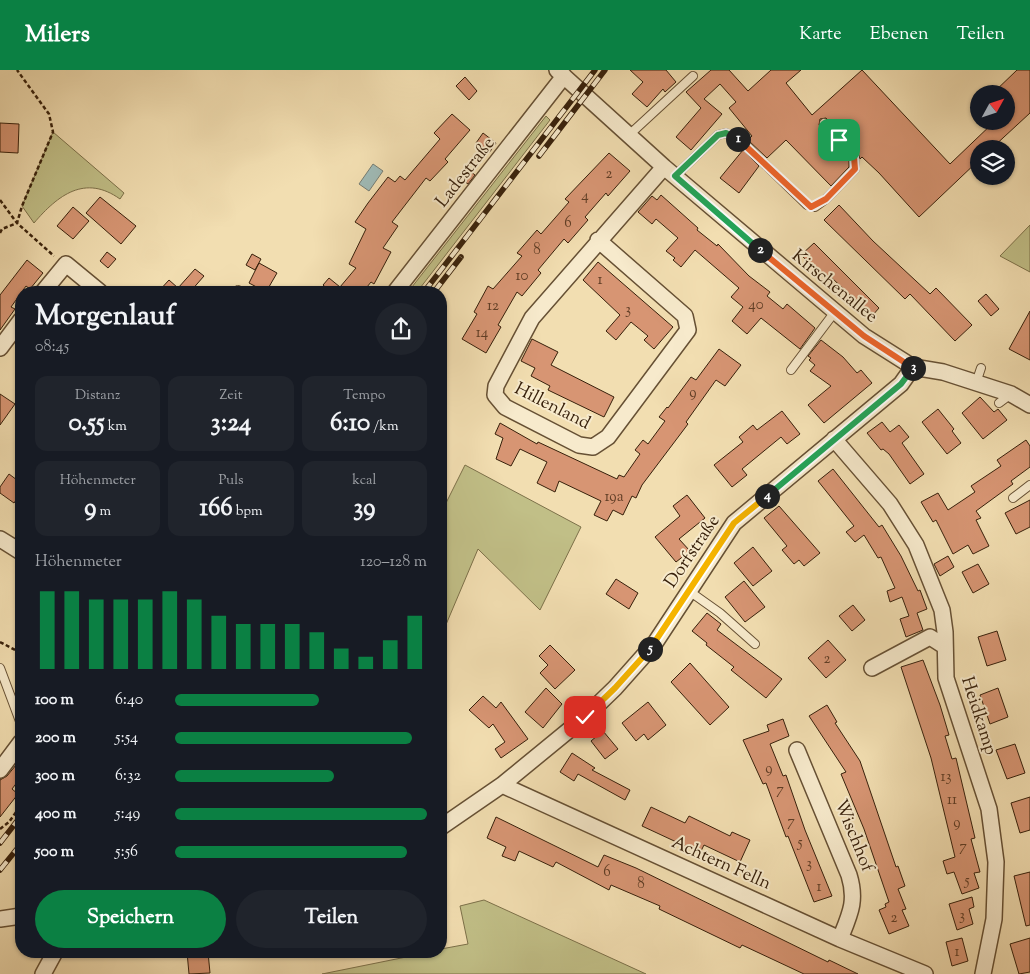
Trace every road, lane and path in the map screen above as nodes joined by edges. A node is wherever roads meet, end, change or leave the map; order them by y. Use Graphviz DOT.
graph roads {
  1 [pos="17,70"];
  2 [pos="560,73"];
  3 [pos="694,76"];
  4 [pos="824,123"];
  5 [pos="629,135"];
  6 [pos="669,172"];
  7 [pos="0,200"];
  8 [pos="17,224"];
  9 [pos="0,233"];
  10 [pos="598,240"];
  11 [pos="65,266"];
  12 [pos="48,286"];
  13 [pos="93,286"];
  14 [pos="400,286"];
  15 [pos="834,313"];
  16 [pos="15,328"];
  17 [pos="0,348"];
  18 [pos="914,366"];
  19 [pos="981,368"];
  20 [pos="791,370"];
  21 [pos="976,383"];
  22 [pos="1030,405"];
  23 [pos="834,438"];
  24 [pos="1030,486"];
  25 [pos="1013,498"];
  26 [pos="0,539"];
  27 [pos="15,548"];
  28 [pos="689,591"];
  29 [pos="0,642"];
  30 [pos="755,644"];
  31 [pos="944,646"];
  32 [pos="15,650"];
  33 [pos="0,668"];
  34 [pos="872,668"];
  35 [pos="15,708"];
  36 [pos="15,750"];
  37 [pos="797,750"];
  38 [pos="0,770"];
  39 [pos="502,785"];
  40 [pos="15,814"];
  41 [pos="447,823"];
  42 [pos="0,829"];
  43 [pos="15,917"];
  44 [pos="0,919"];
  45 [pos="840,939"];
  46 [pos="52,958"];
  47 [pos="43,974"];
  48 [pos="925,974"];
  49 [pos="984,974"];
  1 -- 8 [label="path"];
  2 -- 5 [label="street, Kirschenallee"];
  2 -- 14 [label="street, Ladestraße"];
  3 -- 5 [label="lane"];
  4 -- 6 [label="lane"];
  5 -- 6 [label="street, Kirschenallee"];
  6 -- 10 [label="street, Hillenland"];
  6 -- 15 [label="street, Kirschenallee"];
  7 -- 8 [label="path"];
  8 -- 9 [label="path"];
  8 -- 11 [label="path"];
  10 -- 10 [label="street, Hillenland"];
  11 -- 12 [label="street"];
  11 -- 13 [label="street"];
  15 -- 18 [label="street, Kirschenallee"];
  15 -- 20 [label="lane"];
  16 -- 17 [label="street"];
  18 -- 21 [label="street"];
  18 -- 23 [label="street, Dorfstraße"];
  19 -- 21 [label="lane"];
  21 -- 22 [label="street"];
  23 -- 28 [label="street, Dorfstraße"];
  23 -- 31 [label="street, Heidkamp"];
  24 -- 25 [label="lane"];
  26 -- 27 [label="street"];
  28 -- 30 [label="lane"];
  28 -- 39 [label="street, Dorfstraße"];
  29 -- 32 [label="path"];
  31 -- 34 [label="street"];
  31 -- 49 [label="street, Heidkamp"];
  33 -- 35 [label="lane"];
  36 -- 38 [label="street"];
  37 -- 45 [label="street, Wischhof"];
  39 -- 41 [label="street, Dorfstraße"];
  39 -- 45 [label="street, Achtern Felln"];
  40 -- 42 [label="path"];
  43 -- 44 [label="street"];
  45 -- 48 [label="street, Achtern Felln"];
  46 -- 47 [label="street"];
}
